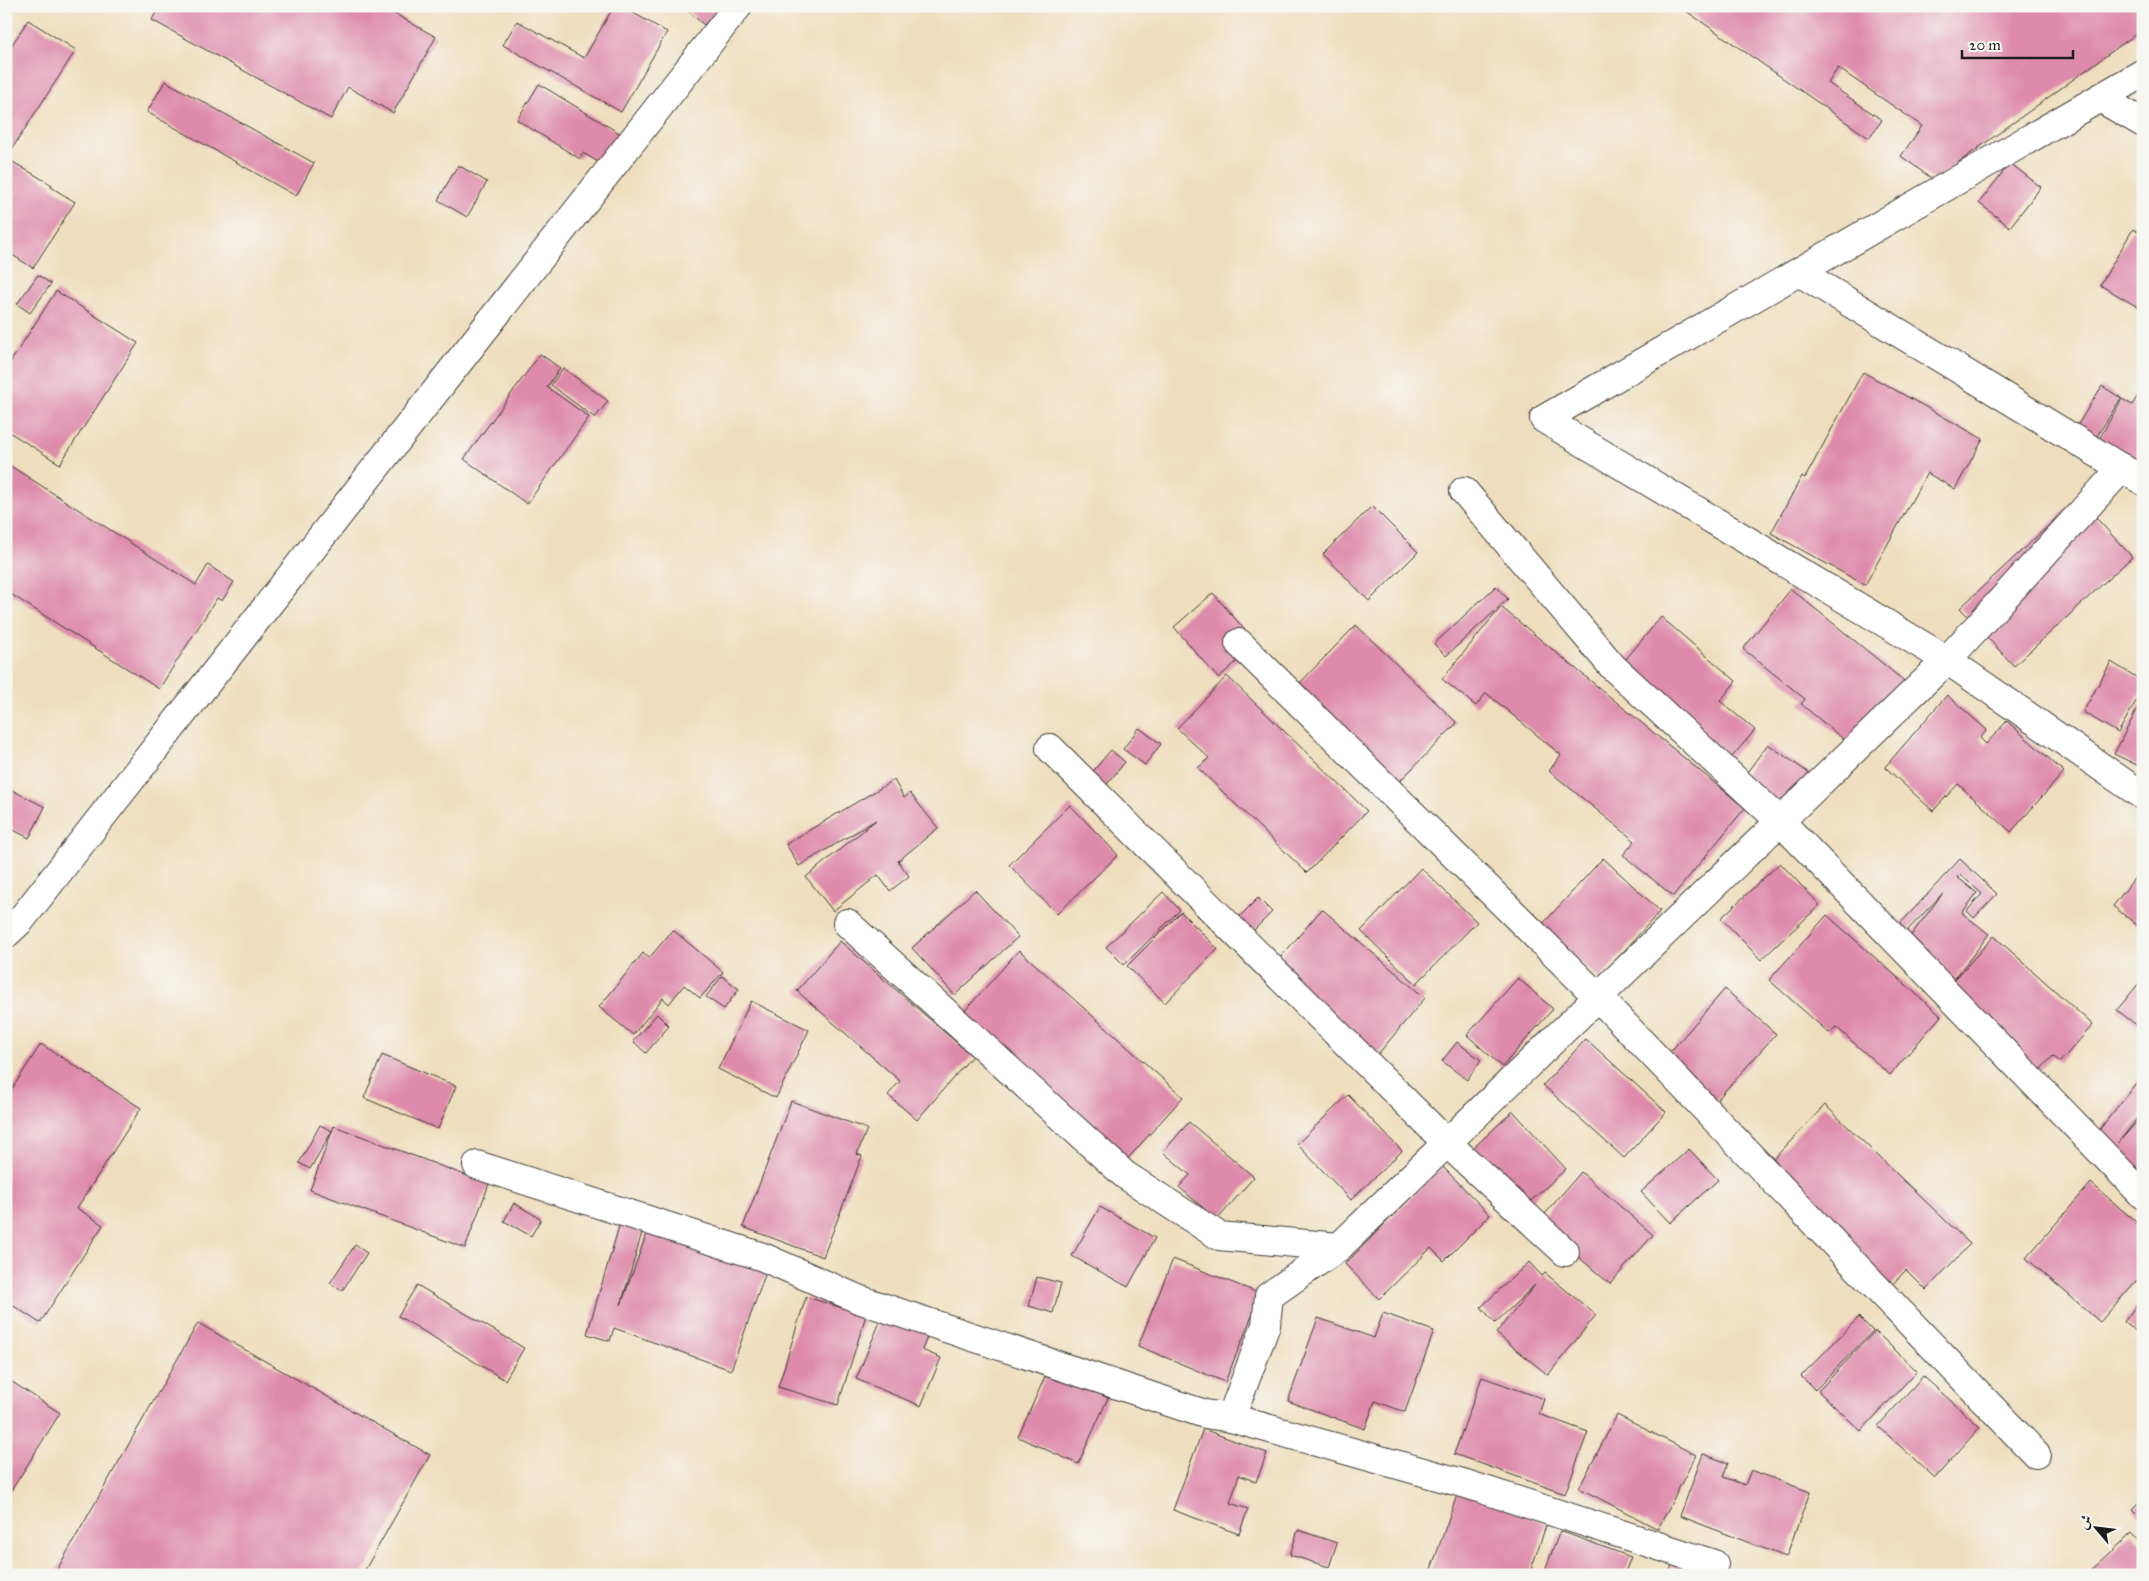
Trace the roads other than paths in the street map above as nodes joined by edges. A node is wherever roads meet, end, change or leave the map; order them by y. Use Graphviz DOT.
graph roads {
  1 [pos="738,6"];
  2 [pos="2143,73"];
  3 [pos="2100,98"];
  4 [pos="2143,123"];
  5 [pos="1799,272"];
  6 [pos="2132,475"];
  7 [pos="1464,491"];
  8 [pos="1239,643"];
  9 [pos="1947,660"];
  10 [pos="1050,748"];
  11 [pos="2143,796"];
  12 [pos="1780,821"];
  13 [pos="847,923"];
  14 [pos="6,934"];
  15 [pos="1598,997"];
  16 [pos="1447,1143"];
  17 [pos="478,1166"];
  18 [pos="2143,1195"];
  19 [pos="1339,1247"];
  20 [pos="1565,1252"];
  21 [pos="1231,1418"];
  22 [pos="2036,1454"];
  23 [pos="1714,1564"];
  1 -- 14 [label="street"];
  2 -- 3 [label="street"];
  3 -- 4 [label="street"];
  3 -- 5 [label="street"];
  5 -- 6 [label="street"];
  5 -- 9 [label="street"];
  6 -- 9 [label="street"];
  7 -- 12 [label="street"];
  8 -- 15 [label="street"];
  9 -- 11 [label="street"];
  9 -- 12 [label="street"];
  10 -- 16 [label="street"];
  12 -- 15 [label="street"];
  12 -- 18 [label="street"];
  13 -- 19 [label="street"];
  15 -- 16 [label="street"];
  15 -- 22 [label="street"];
  16 -- 19 [label="street"];
  16 -- 20 [label="street"];
  17 -- 21 [label="street"];
  19 -- 21 [label="street"];
  21 -- 23 [label="street"];
}
